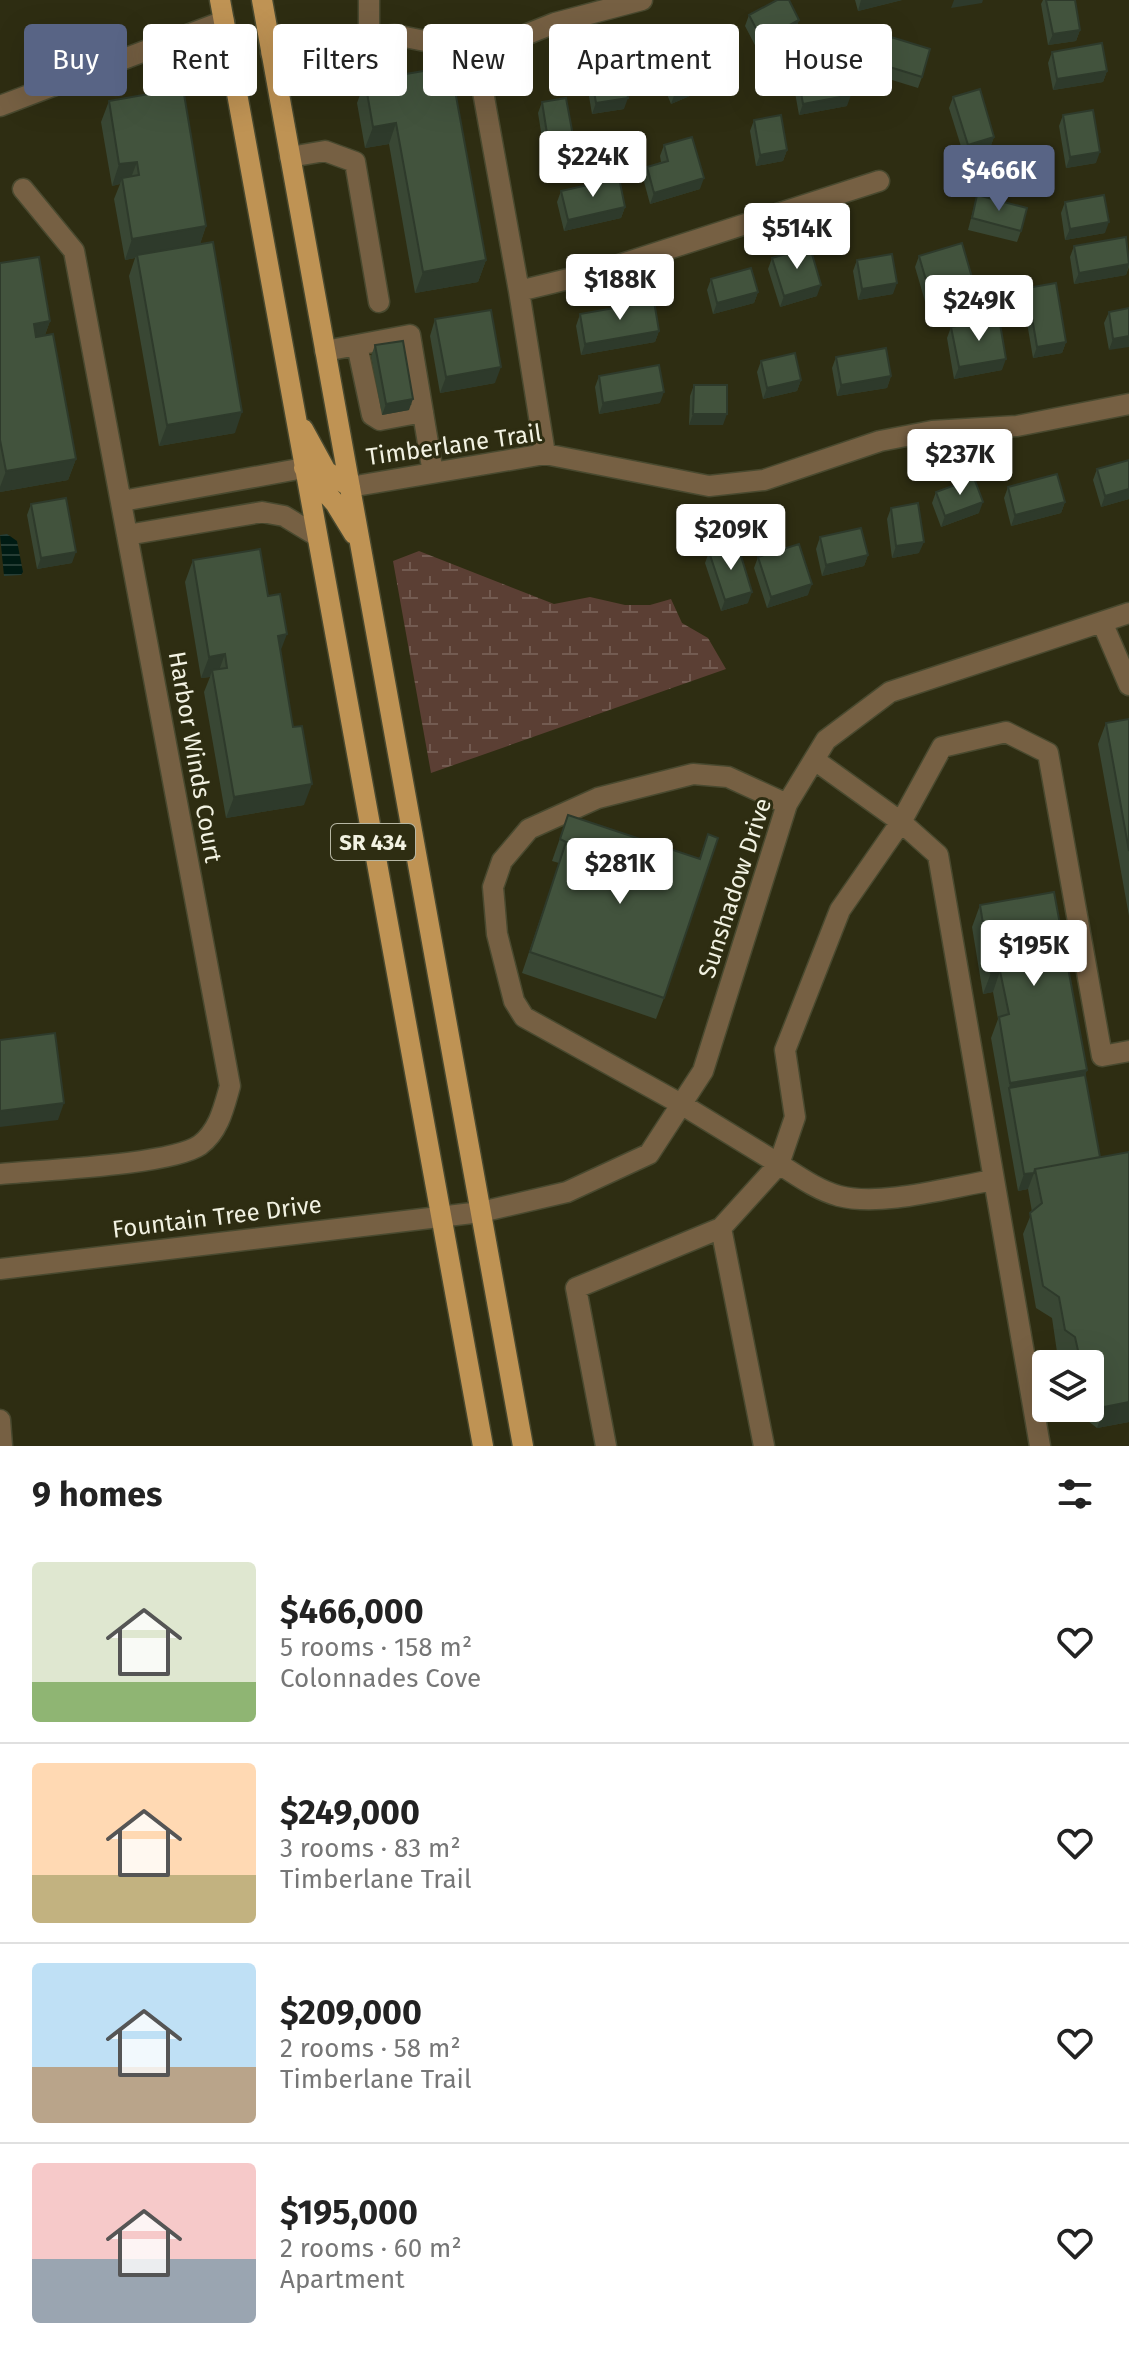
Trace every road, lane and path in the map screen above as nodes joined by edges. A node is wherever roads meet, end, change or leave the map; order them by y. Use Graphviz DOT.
graph roads {
  1 [pos="220,0"];
  2 [pos="262,0"];
  3 [pos="369,0"];
  4 [pos="642,0"];
  5 [pos="224,21"];
  6 [pos="369,24"];
  7 [pos="533,32"];
  8 [pos="271,53"];
  9 [pos="484,96"];
  10 [pos="0,106"];
  11 [pos="290,157"];
  12 [pos="879,181"];
  13 [pos="23,189"];
  14 [pos="519,291"];
  15 [pos="379,302"];
  16 [pos="357,345"];
  17 [pos="325,351"];
  18 [pos="1129,404"];
  19 [pos="293,412"];
  20 [pos="423,412"];
  21 [pos="545,454"];
  22 [pos="304,468"];
  23 [pos="433,473"];
  24 [pos="202,487"];
  25 [pos="350,487"];
  26 [pos="122,501"];
  27 [pos="208,521"];
  28 [pos="127,535"];
  29 [pos="317,536"];
  30 [pos="360,544"];
  31 [pos="1129,613"];
  32 [pos="1102,622"];
  33 [pos="1129,685"];
  34 [pos="816,761"];
  35 [pos="787,804"];
  36 [pos="901,822"];
  37 [pos="1129,1051"];
  38 [pos="681,1104"];
  39 [pos="779,1164"];
  40 [pos="0,1174"];
  41 [pos="994,1180"];
  42 [pos="481,1212"];
  43 [pos="441,1217"];
  44 [pos="721,1228"];
  45 [pos="0,1269"];
  46 [pos="0,1420"];
  47 [pos="2,1446"];
  48 [pos="483,1446"];
  49 [pos="523,1446"];
  50 [pos="606,1446"];
  51 [pos="764,1446"];
  52 [pos="1040,1446"];
  1 -- 5 [label="main road, SR 434"];
  2 -- 8 [label="main road, SR 434"];
  3 -- 6 [label="street"];
  4 -- 7 [label="street"];
  5 -- 10 [label="street"];
  5 -- 19 [label="main road, SR 434"];
  8 -- 11 [label="main road, SR 434"];
  9 -- 14 [label="street"];
  11 -- 15 [label="street"];
  11 -- 17 [label="main road, SR 434"];
  12 -- 14 [label="street"];
  13 -- 26 [label="street, Harbor Winds Court"];
  14 -- 21 [label="street"];
  16 -- 17 [label="street"];
  16 -- 20 [label="street"];
  16 -- 20 [label="street"];
  17 -- 25 [label="main road, SR 434"];
  18 -- 21 [label="street, Timberlane Trail"];
  19 -- 22 [label="main road, SR 434"];
  19 -- 25 [label="main road"];
  20 -- 23 [label="street"];
  21 -- 23 [label="street, Timberlane Trail"];
  22 -- 24 [label="street"];
  22 -- 29 [label="main road, SR 434"];
  22 -- 30 [label="main road"];
  23 -- 25 [label="street, Timberlane Trail"];
  24 -- 26 [label="street"];
  24 -- 27 [label="street"];
  25 -- 30 [label="main road, SR 434"];
  26 -- 28 [label="street, Harbor Winds Court"];
  27 -- 28 [label="street"];
  27 -- 29 [label="street"];
  28 -- 40 [label="street, Harbor Winds Court"];
  29 -- 43 [label="main road, SR 434"];
  30 -- 42 [label="main road, SR 434"];
  31 -- 32 [label="street, Sunshadow Drive"];
  32 -- 33 [label="street"];
  32 -- 34 [label="street, Sunshadow Drive"];
  34 -- 35 [label="street, Sunshadow Drive"];
  34 -- 36 [label="street"];
  35 -- 38 [label="street, Sunshadow Drive"];
  35 -- 38 [label="street"];
  36 -- 37 [label="street"];
  36 -- 39 [label="street"];
  36 -- 41 [label="street"];
  38 -- 39 [label="street"];
  38 -- 42 [label="street, Sunshadow Drive"];
  39 -- 41 [label="street"];
  39 -- 44 [label="street"];
  41 -- 52 [label="street"];
  42 -- 43 [label="street, Sunshadow Drive"];
  42 -- 49 [label="main road, SR 434"];
  43 -- 45 [label="street, Fountain Tree Drive"];
  43 -- 48 [label="main road, SR 434"];
  44 -- 50 [label="street"];
  44 -- 51 [label="street"];
  46 -- 47 [label="street"];
}
